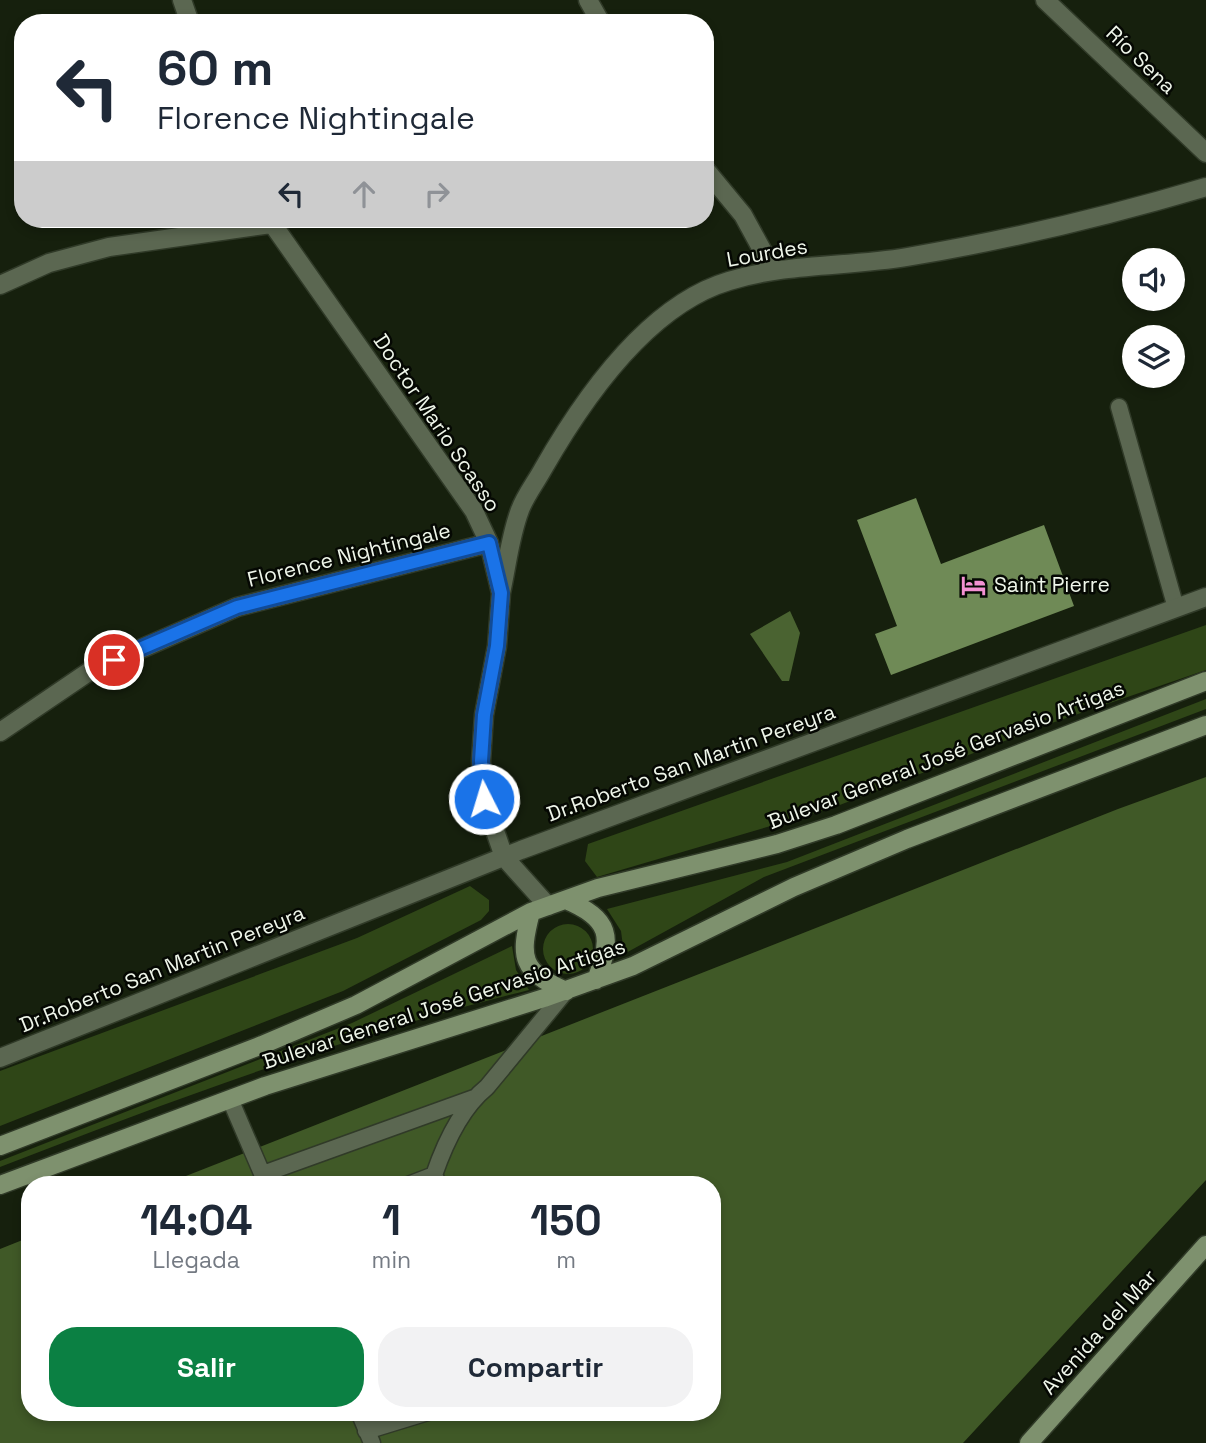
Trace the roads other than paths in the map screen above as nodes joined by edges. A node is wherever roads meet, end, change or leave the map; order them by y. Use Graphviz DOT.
graph roads {
  1 [pos="1045,0"];
  2 [pos="1206,153"];
  3 [pos="714,180"];
  4 [pos="1206,187"];
  5 [pos="227,228"];
  6 [pos="275,228"];
  7 [pos="773,270"];
  8 [pos="0,285"];
  9 [pos="1119,407"];
  10 [pos="489,543"];
  11 [pos="501,593"];
  12 [pos="1206,597"];
  13 [pos="1176,608"];
  14 [pos="1206,681"];
  15 [pos="1206,725"];
  16 [pos="0,732"];
  17 [pos="504,857"];
  18 [pos="566,900"];
  19 [pos="540,909"];
  20 [pos="596,980"];
  21 [pos="566,990"];
  22 [pos="0,1058"];
  23 [pos="474,1098"];
  24 [pos="230,1099"];
  25 [pos="0,1146"];
  26 [pos="24,1176"];
  27 [pos="263,1176"];
  28 [pos="275,1176"];
  29 [pos="438,1176"];
  30 [pos="21,1177"];
  31 [pos="0,1185"];
  32 [pos="1205,1250"];
  33 [pos="407,1421"];
  34 [pos="369,1437"];
  35 [pos="1029,1443"];
  1 -- 2 [label="street, Río Sena"];
  3 -- 7 [label="street"];
  4 -- 7 [label="street, Lourdes"];
  5 -- 8 [label="street"];
  6 -- 10 [label="street, Doctor Mario Scasso"];
  7 -- 11 [label="street, Lourdes"];
  9 -- 13 [label="lane"];
  10 -- 11 [label="street, Doctor Mario Scasso"];
  10 -- 16 [label="street, Florence Nightingale"];
  11 -- 17 [label="street, Doctor Mario Scasso"];
  12 -- 13 [label="street, Dr.Roberto San Martin Pereyra"];
  13 -- 17 [label="street, Dr.Roberto San Martin Pereyra"];
  14 -- 18 [label="main road, Bulevar General José Gervasio Artigas"];
  15 -- 20 [label="main road, Bulevar General José Gervasio Artigas"];
  17 -- 19 [label="street, Doctor Mario Scasso"];
  17 -- 22 [label="street, Dr.Roberto San Martin Pereyra"];
  18 -- 19 [label="main road, Bulevar General José Gervasio Artigas"];
  18 -- 20 [label="main road"];
  19 -- 21 [label="main road"];
  19 -- 25 [label="main road, Bulevar General José Gervasio Artigas"];
  20 -- 21 [label="main road, Bulevar General José Gervasio Artigas"];
  21 -- 23 [label="lane"];
  21 -- 24 [label="main road, Bulevar General José Gervasio Artigas"];
  23 -- 28 [label="lane"];
  23 -- 29 [label="lane"];
  24 -- 26 [label="main road, Bulevar General José Gervasio Artigas"];
  24 -- 27 [label="lane"];
  30 -- 31 [label="main road, Bulevar General José Gervasio Artigas"];
  32 -- 35 [label="main road, Avenida del Mar"];
  33 -- 34 [label="lane"];
}
